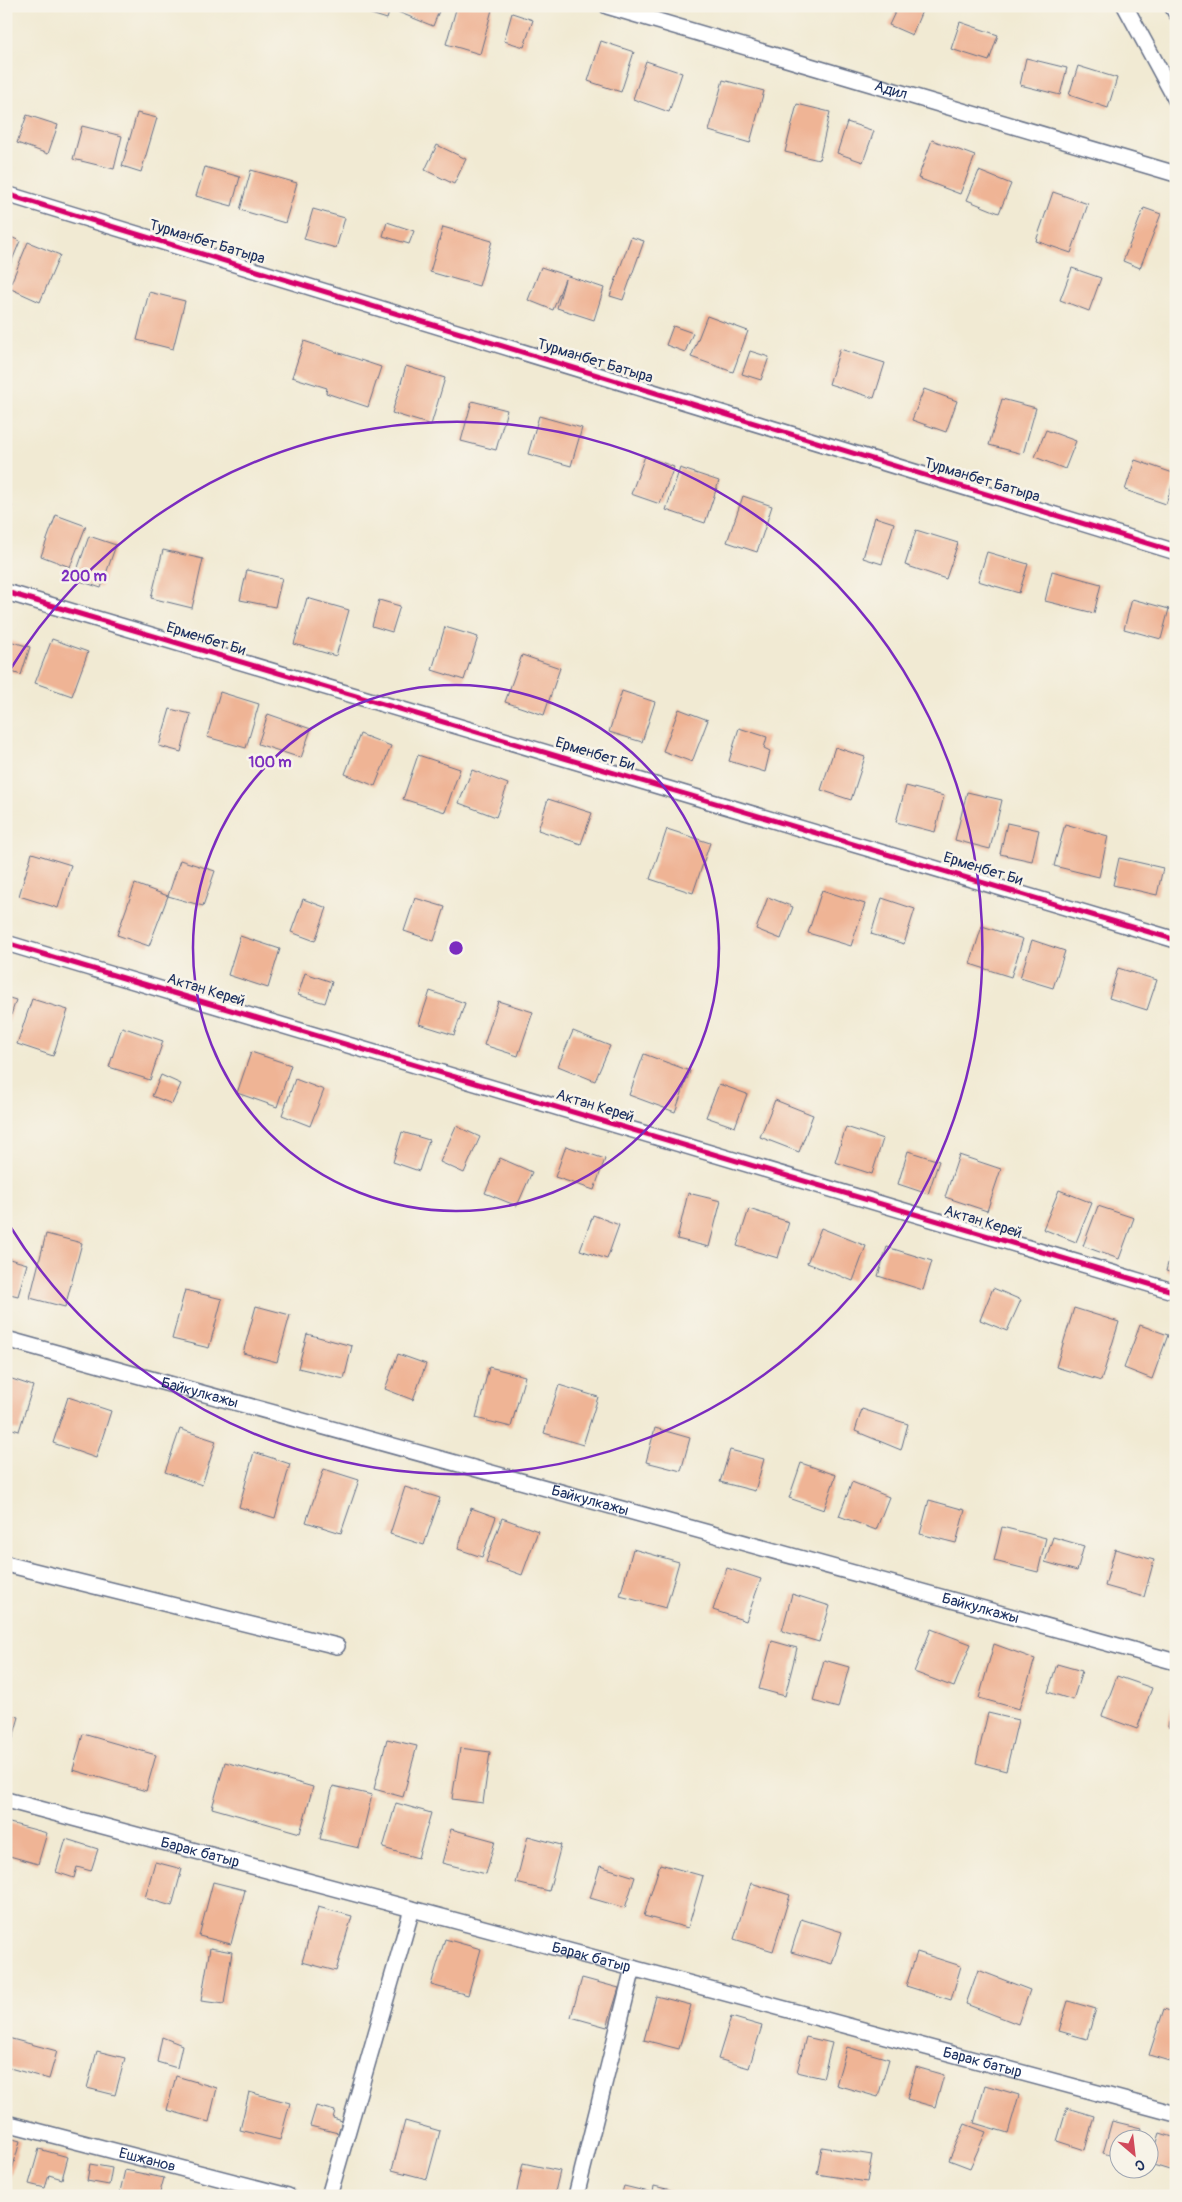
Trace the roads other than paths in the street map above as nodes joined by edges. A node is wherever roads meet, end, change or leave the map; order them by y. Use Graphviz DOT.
graph roads {
  1 [pos="607,6"];
  2 [pos="1125,6"];
  3 [pos="1172,6"];
  4 [pos="1176,12"];
  5 [pos="1176,100"];
  6 [pos="1176,174"];
  7 [pos="6,194"];
  8 [pos="1176,552"];
  9 [pos="6,592"];
  10 [pos="1176,940"];
  11 [pos="6,943"];
  12 [pos="1176,1292"];
  13 [pos="6,1339"];
  14 [pos="6,1564"];
  15 [pos="337,1646"];
  16 [pos="1176,1662"];
  17 [pos="6,1800"];
  18 [pos="412,1909"];
  19 [pos="634,1968"];
  20 [pos="1176,2114"];
  21 [pos="6,2123"];
  22 [pos="288,2196"];
  23 [pos="329,2196"];
  24 [pos="576,2196"];
  1 -- 6 [label="street, Адил"];
  2 -- 5 [label="street"];
  3 -- 4 [label="street"];
  7 -- 8 [label="street, Турманбет Батыра"];
  9 -- 10 [label="street, Ерменбет Би"];
  11 -- 12 [label="street, Актан Керей"];
  13 -- 16 [label="street, Байкулкажы"];
  14 -- 15 [label="street"];
  17 -- 18 [label="street, Барак батыр"];
  18 -- 19 [label="street, Барак батыр"];
  18 -- 23 [label="street"];
  19 -- 20 [label="street, Барак батыр"];
  19 -- 24 [label="street"];
  21 -- 22 [label="street, Ешжанов"];
}
